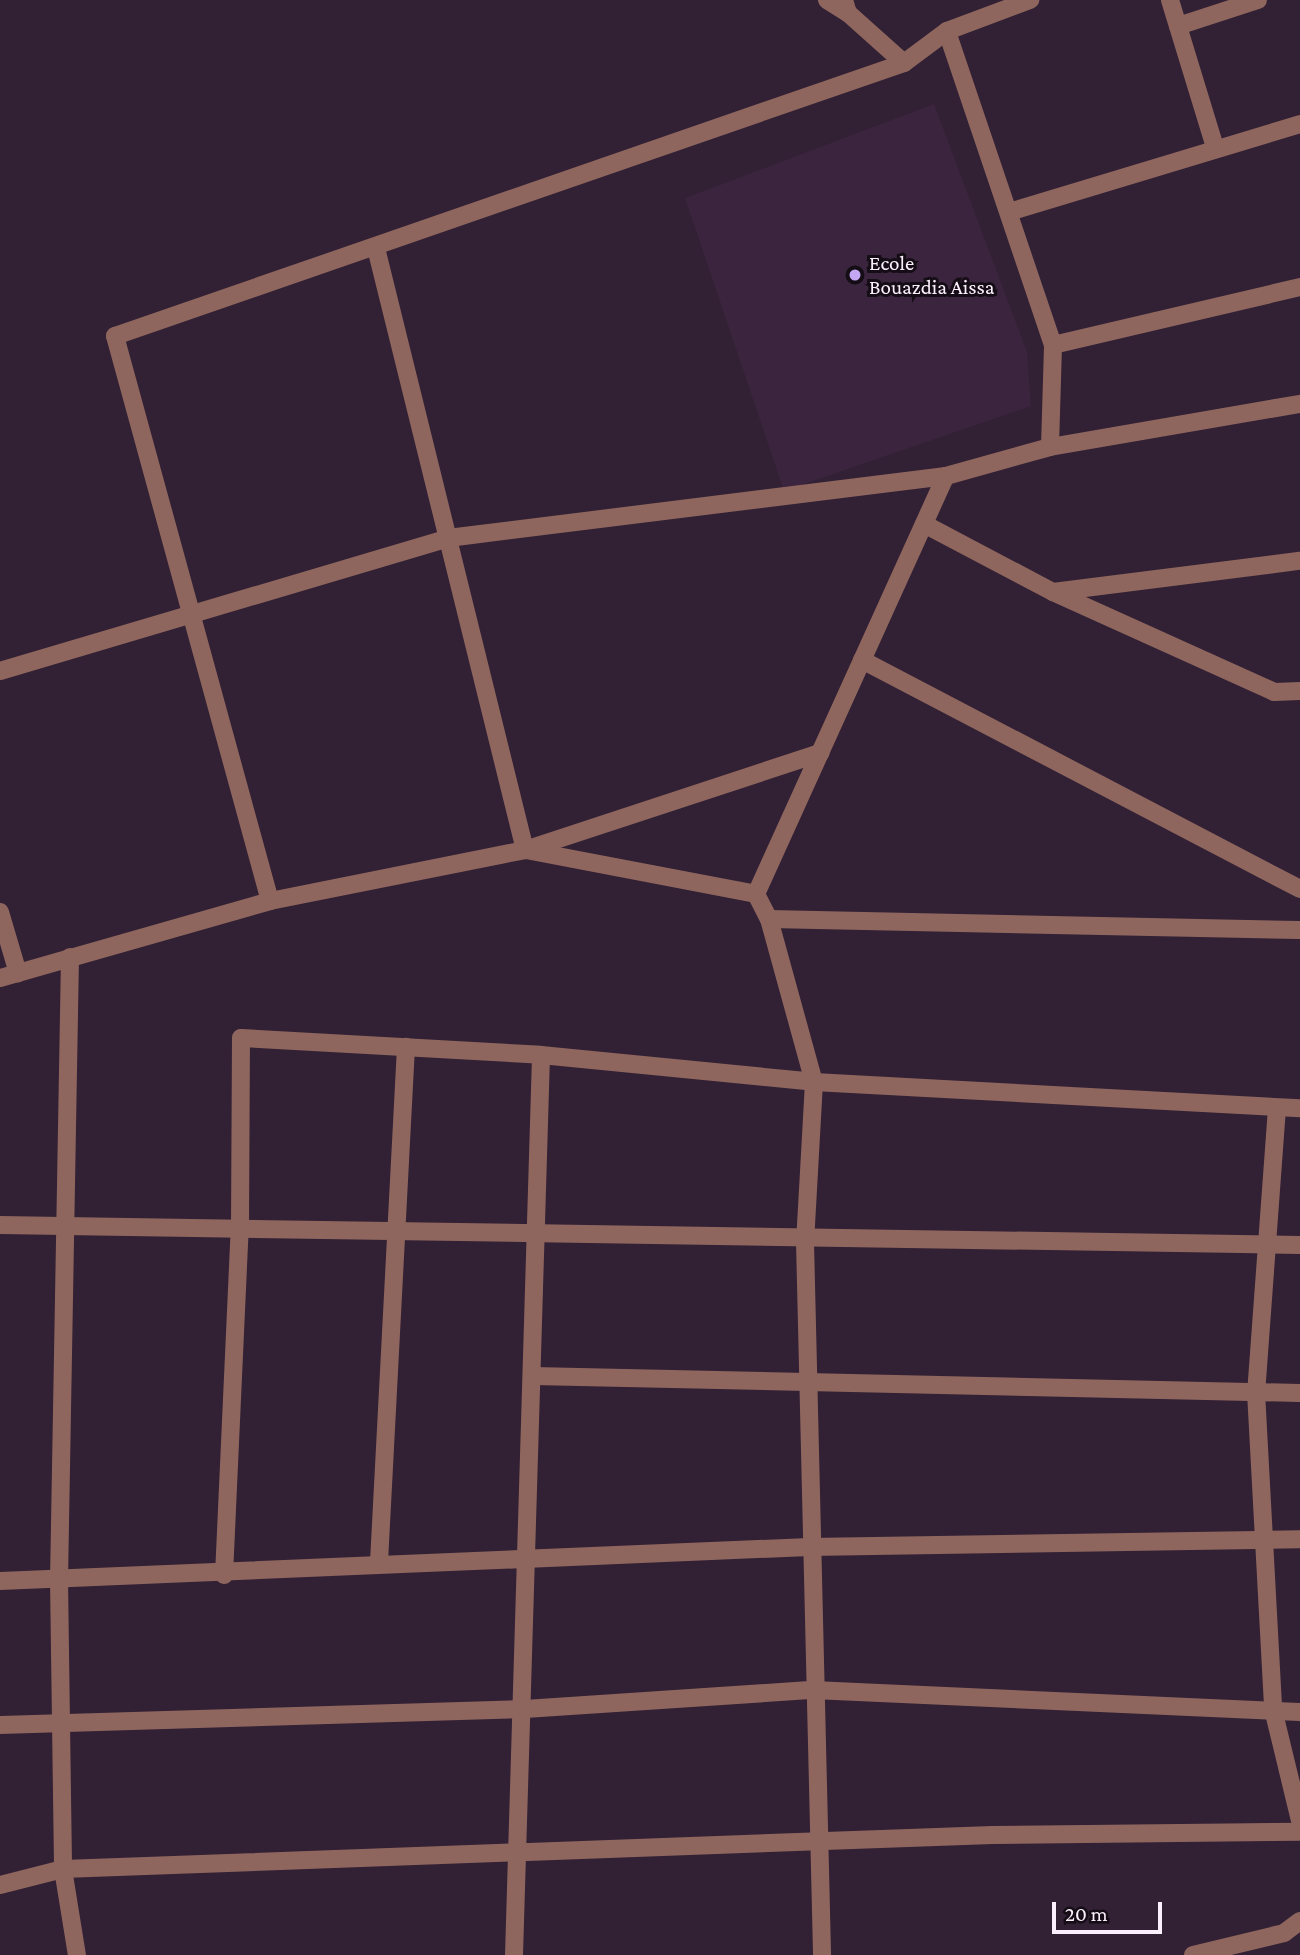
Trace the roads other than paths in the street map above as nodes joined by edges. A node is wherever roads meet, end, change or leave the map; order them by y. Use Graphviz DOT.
graph roads {
  1 [pos="827,0"];
  2 [pos="1030,0"];
  3 [pos="1170,0"];
  4 [pos="1258,0"];
  5 [pos="846,6"];
  6 [pos="1178,26"];
  7 [pos="947,31"];
  8 [pos="904,63"];
  9 [pos="1300,124"];
  10 [pos="1215,147"];
  11 [pos="1009,212"];
  12 [pos="376,248"];
  13 [pos="1300,287"];
  14 [pos="1053,345"];
  15 [pos="1300,404"];
  16 [pos="1050,447"];
  17 [pos="946,476"];
  18 [pos="924,524"];
  19 [pos="448,538"];
  20 [pos="1300,561"];
  21 [pos="1053,592"];
  22 [pos="191,610"];
  23 [pos="862,660"];
  24 [pos="0,671"];
  25 [pos="1300,691"];
  26 [pos="1274,692"];
  27 [pos="1300,706"];
  28 [pos="820,753"];
  29 [pos="525,850"];
  30 [pos="1300,889"];
  31 [pos="756,894"];
  32 [pos="271,901"];
  33 [pos="0,912"];
  34 [pos="769,919"];
  35 [pos="1300,930"];
  36 [pos="70,957"];
  37 [pos="18,973"];
  38 [pos="0,978"];
  39 [pos="406,1047"];
  40 [pos="541,1055"];
  41 [pos="814,1082"];
  42 [pos="1277,1108"];
  43 [pos="1300,1108"];
  44 [pos="0,1225"];
  45 [pos="68,1225"];
  46 [pos="240,1227"];
  47 [pos="393,1230"];
  48 [pos="536,1234"];
  49 [pos="806,1242"];
  50 [pos="1267,1245"];
  51 [pos="1300,1245"];
  52 [pos="533,1376"];
  53 [pos="809,1382"];
  54 [pos="1256,1392"];
  55 [pos="1300,1393"];
  56 [pos="1268,1538"];
  57 [pos="1300,1539"];
  58 [pos="809,1547"];
  59 [pos="528,1560"];
  60 [pos="379,1562"];
  61 [pos="224,1575"];
  62 [pos="59,1579"];
  63 [pos="0,1581"];
  64 [pos="813,1690"];
  65 [pos="525,1709"];
  66 [pos="1273,1709"];
  67 [pos="1300,1712"];
  68 [pos="60,1722"];
  69 [pos="0,1725"];
  70 [pos="1300,1821"];
  71 [pos="1300,1832"];
  72 [pos="819,1842"];
  73 [pos="517,1853"];
  74 [pos="64,1869"];
  75 [pos="0,1885"];
  76 [pos="1300,1921"];
  77 [pos="77,1955"];
  78 [pos="514,1955"];
  79 [pos="822,1955"];
  80 [pos="1193,1955"];
  1 -- 5 [label="street"];
  2 -- 7 [label="street"];
  3 -- 6 [label="street"];
  4 -- 6 [label="street"];
  5 -- 8 [label="street"];
  6 -- 10 [label="street"];
  7 -- 8 [label="street"];
  7 -- 11 [label="street"];
  8 -- 12 [label="street"];
  9 -- 10 [label="street"];
  10 -- 11 [label="street"];
  11 -- 14 [label="street"];
  12 -- 19 [label="street"];
  12 -- 22 [label="street"];
  13 -- 14 [label="street"];
  14 -- 16 [label="street"];
  15 -- 16 [label="street"];
  16 -- 17 [label="street"];
  17 -- 18 [label="street"];
  17 -- 19 [label="street"];
  18 -- 21 [label="street"];
  18 -- 23 [label="street"];
  19 -- 22 [label="street"];
  19 -- 29 [label="street"];
  20 -- 21 [label="street"];
  21 -- 26 [label="street"];
  22 -- 24 [label="street"];
  22 -- 32 [label="street"];
  23 -- 28 [label="street"];
  23 -- 30 [label="street"];
  25 -- 26 [label="street"];
  26 -- 27 [label="street"];
  28 -- 29 [label="street"];
  28 -- 31 [label="street"];
  29 -- 31 [label="street"];
  29 -- 32 [label="street"];
  31 -- 34 [label="street"];
  32 -- 36 [label="street"];
  33 -- 37 [label="street"];
  34 -- 35 [label="street"];
  34 -- 41 [label="street"];
  36 -- 37 [label="street"];
  36 -- 45 [label="street"];
  37 -- 38 [label="street"];
  39 -- 40 [label="street"];
  39 -- 46 [label="street"];
  39 -- 47 [label="street"];
  40 -- 41 [label="street"];
  40 -- 48 [label="street"];
  41 -- 42 [label="street"];
  41 -- 49 [label="street"];
  42 -- 43 [label="street"];
  42 -- 50 [label="street"];
  44 -- 45 [label="street"];
  45 -- 46 [label="street"];
  45 -- 62 [label="street"];
  46 -- 47 [label="street"];
  46 -- 61 [label="street"];
  47 -- 48 [label="street"];
  47 -- 60 [label="street"];
  48 -- 49 [label="street"];
  48 -- 52 [label="street"];
  49 -- 50 [label="street"];
  49 -- 53 [label="street"];
  50 -- 51 [label="street"];
  50 -- 54 [label="street"];
  52 -- 53 [label="street"];
  52 -- 59 [label="street"];
  53 -- 54 [label="street"];
  53 -- 58 [label="street"];
  54 -- 55 [label="street"];
  54 -- 56 [label="street"];
  56 -- 57 [label="street"];
  56 -- 58 [label="street"];
  56 -- 66 [label="street"];
  58 -- 59 [label="street"];
  58 -- 64 [label="street"];
  59 -- 60 [label="street"];
  59 -- 65 [label="street"];
  60 -- 61 [label="street"];
  61 -- 62 [label="street"];
  62 -- 63 [label="street"];
  62 -- 68 [label="street"];
  64 -- 65 [label="street"];
  64 -- 66 [label="street"];
  64 -- 72 [label="street"];
  65 -- 68 [label="street"];
  65 -- 73 [label="street"];
  66 -- 67 [label="street"];
  66 -- 70 [label="street"];
  68 -- 69 [label="street"];
  68 -- 74 [label="street"];
  71 -- 72 [label="street"];
  72 -- 73 [label="street"];
  72 -- 79 [label="street"];
  73 -- 74 [label="street"];
  73 -- 78 [label="street"];
  74 -- 75 [label="street"];
  74 -- 77 [label="street"];
  76 -- 80 [label="street"];
}
